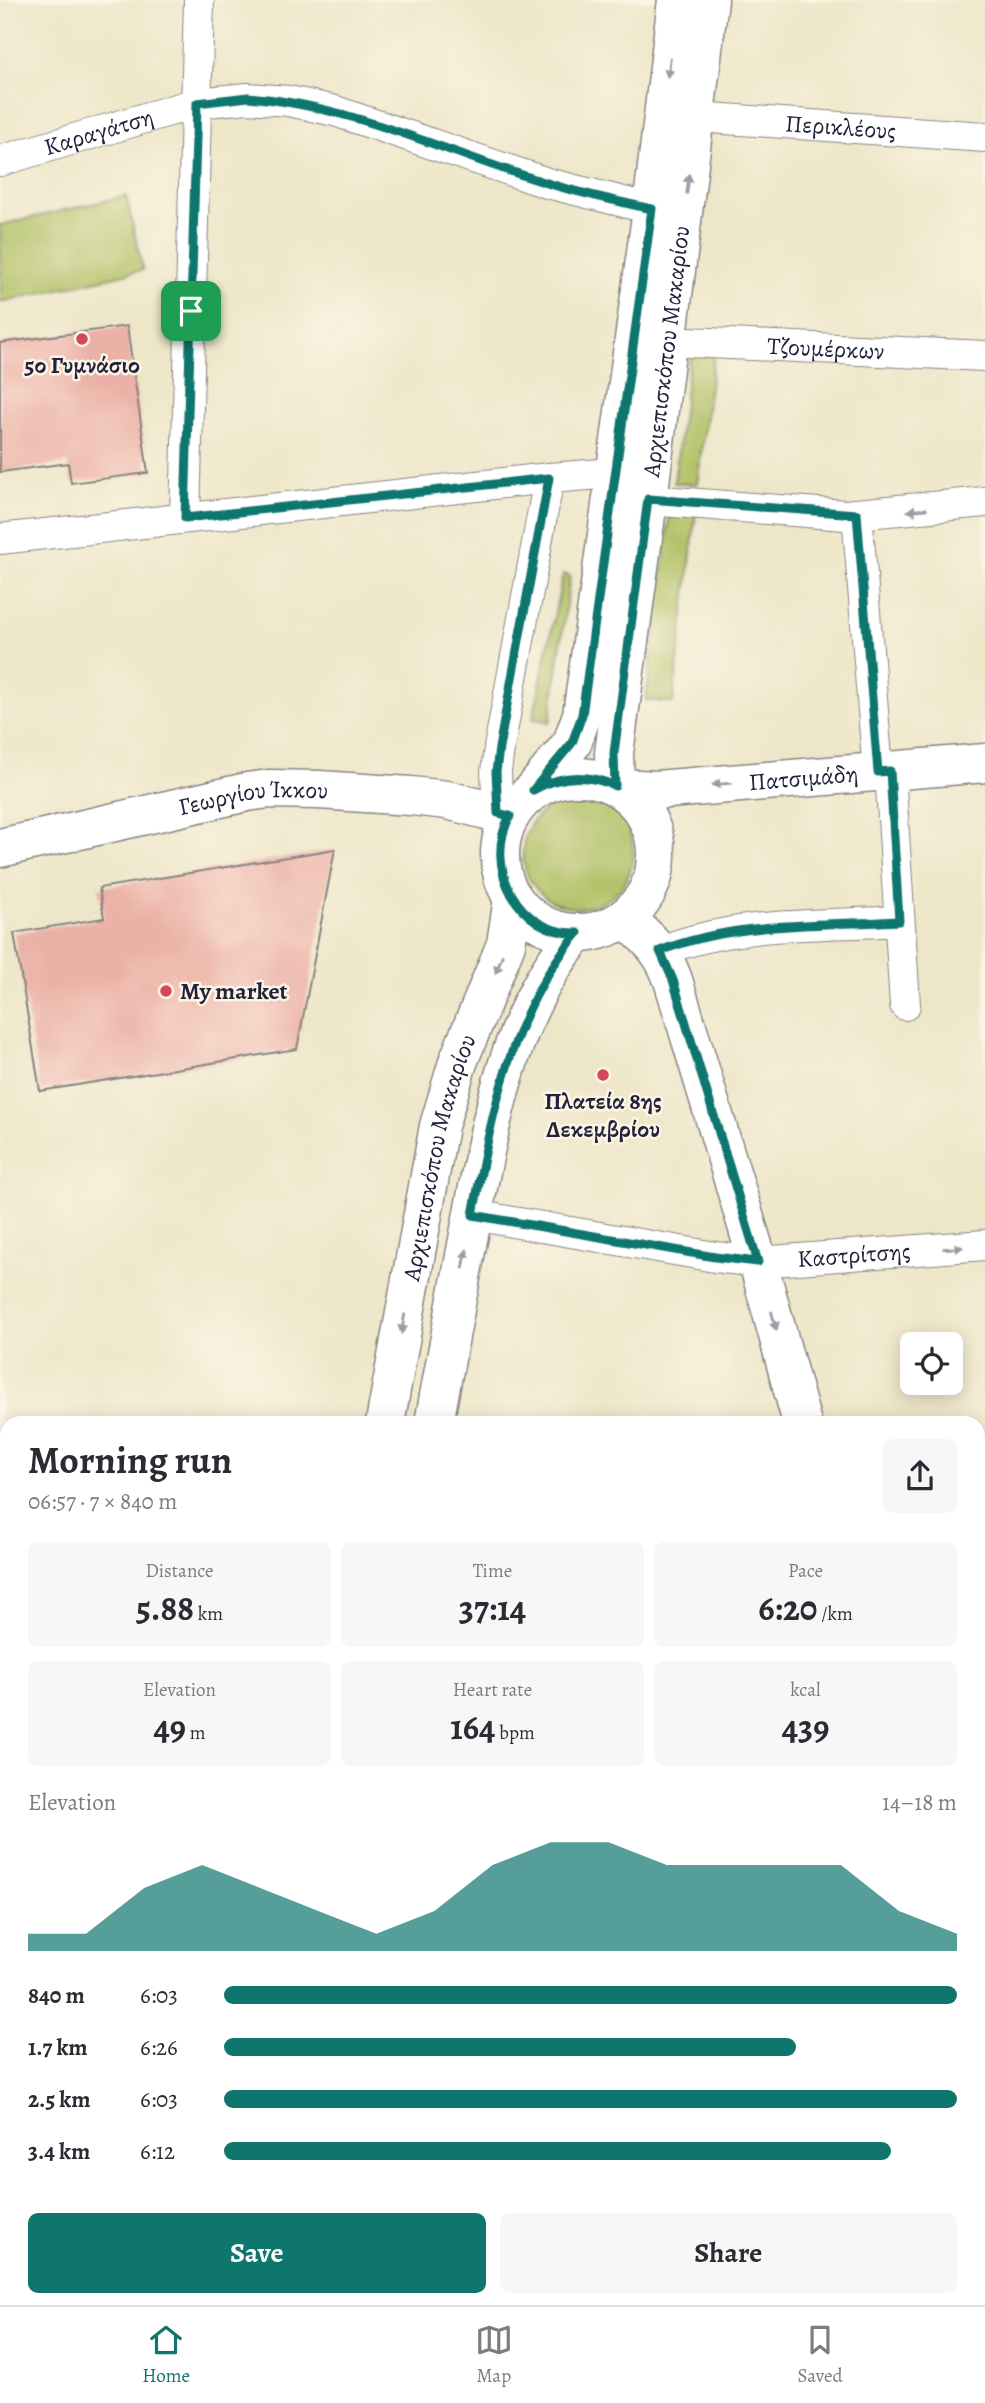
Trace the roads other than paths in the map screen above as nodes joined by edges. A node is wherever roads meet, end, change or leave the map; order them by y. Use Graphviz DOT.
graph roads {
  1 [pos="199,0"];
  2 [pos="677,0"];
  3 [pos="709,0"];
  4 [pos="197,103"];
  5 [pos="696,117"];
  6 [pos="985,137"];
  7 [pos="0,161"];
  8 [pos="652,209"];
  9 [pos="667,341"];
  10 [pos="985,356"];
  11 [pos="614,473"];
  12 [pos="549,478"];
  13 [pos="648,499"];
  14 [pos="985,502"];
  15 [pos="857,514"];
  16 [pos="185,518"];
  17 [pos="0,539"];
  18 [pos="985,763"];
  19 [pos="884,771"];
  20 [pos="618,787"];
  21 [pos="514,807"];
  22 [pos="0,848"];
  23 [pos="513,898"];
  24 [pos="624,919"];
  25 [pos="899,921"];
  26 [pos="578,933"];
  27 [pos="660,951"];
  28 [pos="905,1005"];
  29 [pos="473,1215"];
  30 [pos="985,1245"];
  31 [pos="758,1262"];
  32 [pos="386,1416"];
  33 [pos="435,1416"];
  34 [pos="800,1416"];
  1 -- 4 [label="street"];
  2 -- 8 [label="main road, one-way"];
  3 -- 5 [label="main road, Αρχιεπισκόπου Μακαρίου"];
  4 -- 7 [label="street, Καραγάτση"];
  4 -- 8 [label="street, Καραγάτση"];
  4 -- 16 [label="street"];
  5 -- 6 [label="street, Περικλέους"];
  9 -- 5 [label="main road, Αρχιεπισκόπου Μακαρίου, one-way"];
  8 -- 11 [label="main road"];
  9 -- 10 [label="street, Τζουμέρκων"];
  9 -- 13 [label="main road, Αρχιεπισκόπου Μακαρίου"];
  11 -- 12 [label="street"];
  11 -- 21 [label="main road"];
  12 -- 16 [label="street"];
  12 -- 21 [label="street"];
  13 -- 15 [label="street"];
  13 -- 20 [label="main road, Αρχιεπισκόπου Μακαρίου"];
  14 -- 15 [label="street, one-way"];
  15 -- 19 [label="street"];
  16 -- 17 [label="street"];
  18 -- 19 [label="main road, Πατσιμάδη"];
  19 -- 20 [label="main road, Πατσιμάδη, one-way"];
  19 -- 25 [label="street"];
  20 -- 21 [label="main road"];
  20 -- 24 [label="main road"];
  21 -- 22 [label="main road, Γεωργίου Ίκκου"];
  21 -- 23 [label="main road"];
  23 -- 26 [label="main road"];
  23 -- 32 [label="main road, Αρχιεπισκόπου Μακαρίου, one-way"];
  24 -- 26 [label="main road"];
  24 -- 27 [label="main road"];
  25 -- 27 [label="street"];
  25 -- 28 [label="street"];
  26 -- 29 [label="main road, Αρχιεπισκόπου Μακαρίου"];
  27 -- 31 [label="main road"];
  29 -- 31 [label="street, Καστρίτσης"];
  33 -- 29 [label="main road, Αρχιεπισκόπου Μακαρίου, one-way"];
  31 -- 30 [label="street, Καστρίτσης, one-way"];
  31 -- 34 [label="main road, one-way"];
}
